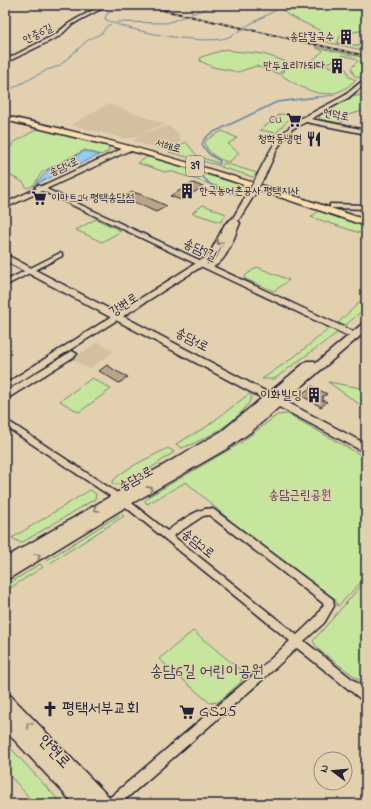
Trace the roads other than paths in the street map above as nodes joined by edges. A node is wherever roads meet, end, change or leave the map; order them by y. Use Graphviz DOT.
graph roads {
  1 [pos="111,5"];
  2 [pos="5,62"];
  3 [pos="366,80"];
  4 [pos="5,117"];
  5 [pos="303,119"];
  6 [pos="366,132"];
  7 [pos="129,147"];
  8 [pos="39,188"];
  9 [pos="5,202"];
  10 [pos="5,206"];
  11 [pos="333,206"];
  12 [pos="366,208"];
  13 [pos="348,214"];
  14 [pos="366,218"];
  15 [pos="366,223"];
  16 [pos="5,252"];
  17 [pos="60,255"];
  18 [pos="5,257"];
  19 [pos="205,265"];
  20 [pos="33,270"];
  21 [pos="5,284"];
  22 [pos="124,317"];
  23 [pos="366,317"];
  24 [pos="366,326"];
  25 [pos="348,332"];
  26 [pos="5,388"];
  27 [pos="5,397"];
  28 [pos="276,397"];
  29 [pos="5,422"];
  30 [pos="366,442"];
  31 [pos="366,450"];
  32 [pos="121,499"];
  33 [pos="167,535"];
  34 [pos="5,564"];
  35 [pos="5,576"];
  36 [pos="297,642"];
  37 [pos="366,697"];
  38 [pos="5,700"];
  39 [pos="5,719"];
  40 [pos="85,804"];
  41 [pos="104,804"];
  42 [pos="111,804"];
  1 -- 2 [label="street, 안중6길"];
  3 -- 5 [label="street, 강변로"];
  4 -- 7 [label="main road, 서해로 / 39"];
  4 -- 11 [label="main road, 서해로 / 39"];
  5 -- 6 [label="street, 현덕로"];
  5 -- 19 [label="street, 강변로, bridge"];
  7 -- 8 [label="main road, 송담4로"];
  7 -- 13 [label="main road, 서해로 / 39"];
  8 -- 9 [label="main road, 송담4로"];
  8 -- 10 [label="main road, 송담4로"];
  8 -- 19 [label="street, 송담9길"];
  11 -- 12 [label="main road"];
  11 -- 13 [label="main road, 서해로 / 39"];
  12 -- 13 [label="main road"];
  13 -- 14 [label="main road, 서해로 / 39"];
  13 -- 15 [label="main road, 서해로 / 39"];
  16 -- 20 [label="main road, 송담1로"];
  17 -- 20 [label="street"];
  18 -- 20 [label="main road, 송담1로"];
  19 -- 22 [label="street, 강변로"];
  19 -- 25 [label="street, 송담9길"];
  20 -- 21 [label="street"];
  20 -- 22 [label="main road, 송담1로"];
  22 -- 26 [label="street, 강변로"];
  22 -- 27 [label="street, 강변로"];
  22 -- 28 [label="main road, 송담1로"];
  23 -- 25 [label="main road"];
  24 -- 28 [label="main road"];
  25 -- 28 [label="main road"];
  28 -- 30 [label="main road, 송담1로"];
  28 -- 31 [label="main road, 송담1로"];
  28 -- 32 [label="main road, 송담3로"];
  29 -- 32 [label="street, 송담2로"];
  32 -- 33 [label="street, 송담2로"];
  32 -- 34 [label="main road, 송담3로, one-way"];
  35 -- 32 [label="main road, 송담3로, one-way"];
  33 -- 36 [label="street, 송담2로"];
  33 -- 36 [label="street"];
  36 -- 37 [label="street, 송담2로"];
  36 -- 42 [label="street"];
  41 -- 38 [label="main road, 안현로, one-way"];
  39 -- 40 [label="main road, 안현로"];
}
